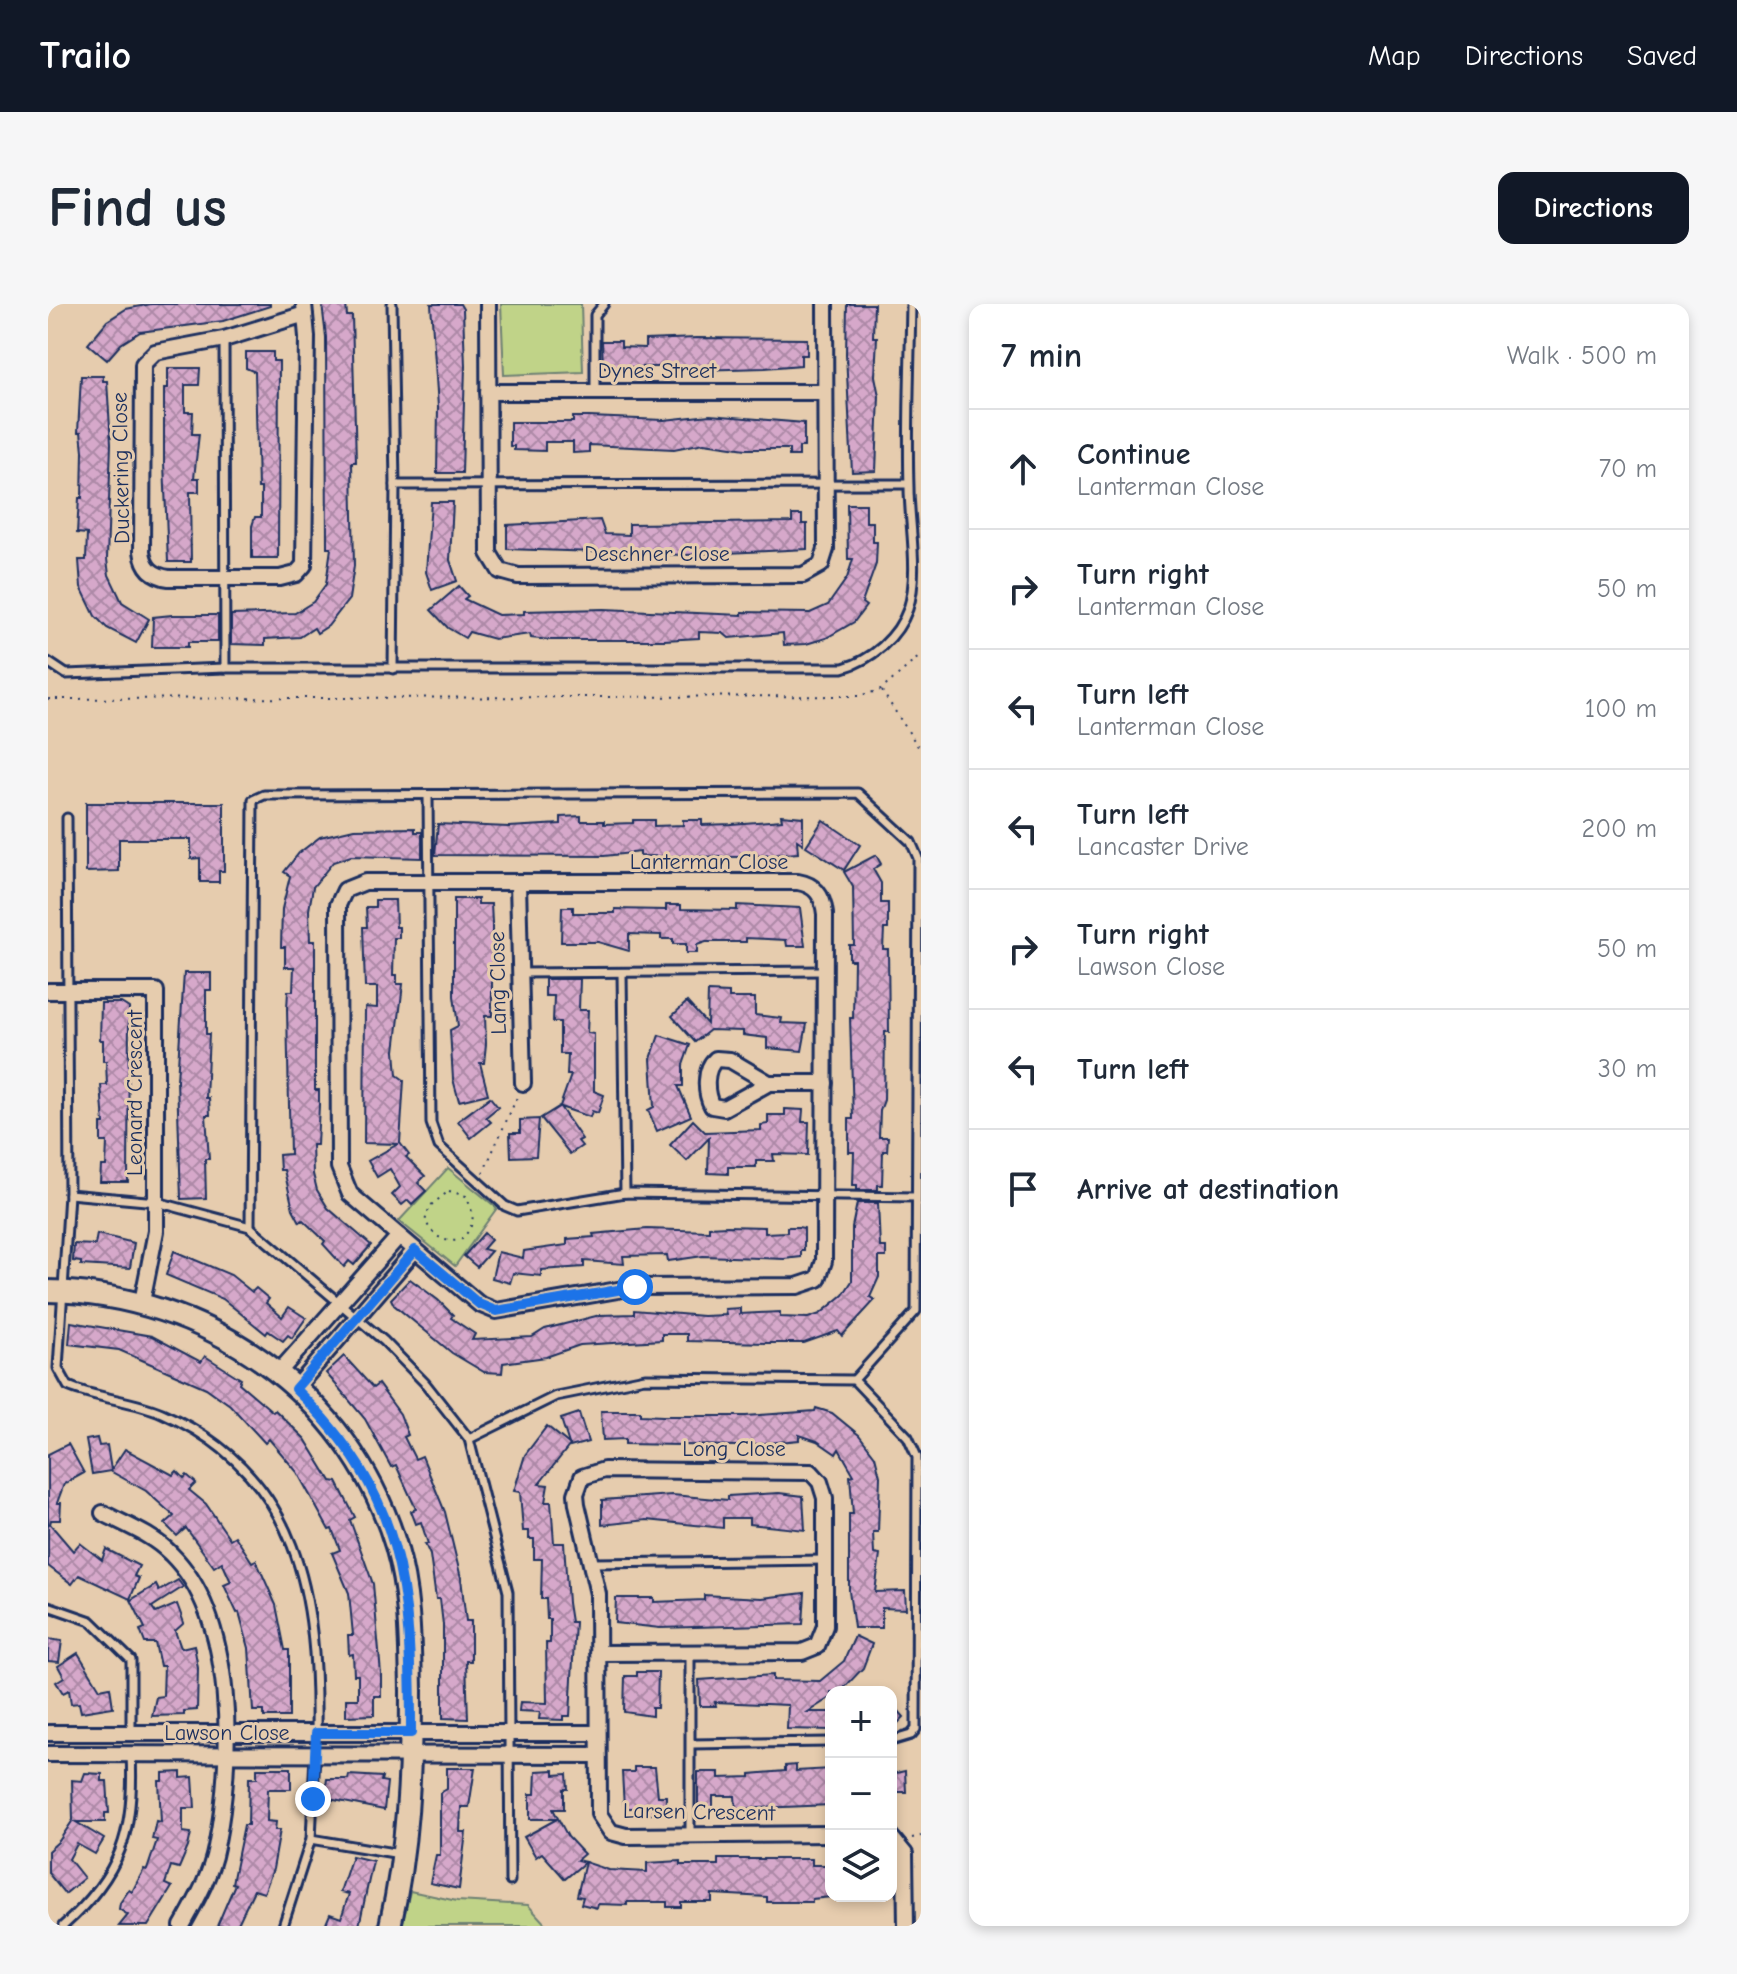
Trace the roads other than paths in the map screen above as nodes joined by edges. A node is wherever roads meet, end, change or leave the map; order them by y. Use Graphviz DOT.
graph roads {
  1 [pos="392,304"];
  2 [pos="488,304"];
  3 [pos="604,304"];
  4 [pos="825,304"];
  5 [pos="911,304"];
  6 [pos="305,309"];
  7 [pos="224,339"];
  8 [pos="488,392"];
  9 [pos="595,392"];
  10 [pos="825,392"];
  11 [pos="488,484"];
  12 [pos="825,484"];
  13 [pos="908,484"];
  14 [pos="395,485"];
  15 [pos="224,578"];
  16 [pos="48,662"];
  17 [pos="225,668"];
  18 [pos="393,669"];
  19 [pos="428,796"];
  20 [pos="67,818"];
  21 [pos="428,883"];
  22 [pos="518,883"];
  23 [pos="825,971"];
  24 [pos="519,973"];
  25 [pos="622,973"];
  26 [pos="48,991"];
  27 [pos="66,991"];
  28 [pos="523,1083"];
  29 [pos="769,1083"];
  30 [pos="825,1083"];
  31 [pos="625,1193"];
  32 [pos="69,1194"];
  33 [pos="824,1195"];
  34 [pos="916,1197"];
  35 [pos="157,1202"];
  36 [pos="250,1227"];
  37 [pos="399,1236"];
  38 [pos="415,1250"];
  39 [pos="56,1291"];
  40 [pos="142,1302"];
  41 [pos="340,1304"];
  42 [pos="357,1318"];
  43 [pos="278,1373"];
  44 [pos="854,1380"];
  45 [pos="295,1389"];
  46 [pos="469,1439"];
  47 [pos="103,1513"];
  48 [pos="825,1560"];
  49 [pos="593,1563"];
  50 [pos="48,1606"];
  51 [pos="690,1652"];
  52 [pos="598,1653"];
  53 [pos="48,1733"];
  54 [pos="131,1733"];
  55 [pos="224,1733"];
  56 [pos="316,1733"];
  57 [pos="411,1733"];
  58 [pos="507,1733"];
  59 [pos="897,1739"];
  60 [pos="825,1742"];
  61 [pos="598,1744"];
  62 [pos="691,1744"];
  63 [pos="48,1754"];
  64 [pos="131,1754"];
  65 [pos="224,1754"];
  66 [pos="315,1754"];
  67 [pos="411,1755"];
  68 [pos="507,1755"];
  69 [pos="825,1834"];
  70 [pos="690,1835"];
  71 [pos="311,1839"];
  72 [pos="897,1844"];
  73 [pos="403,1855"];
  74 [pos="510,1881"];
  75 [pos="63,1926"];
  76 [pos="182,1926"];
  77 [pos="283,1926"];
  78 [pos="390,1926"];
  79 [pos="906,1926"];
  1 -- 14 [label="lane"];
  2 -- 8 [label="street, Deschner Close"];
  3 -- 9 [label="lane"];
  4 -- 10 [label="street, Deschner Close"];
  5 -- 13 [label="lane"];
  6 -- 7 [label="street, Duckering Close"];
  6 -- 15 [label="street, Duckering Close"];
  7 -- 15 [label="lane"];
  7 -- 15 [label="street, Duckering Close"];
  8 -- 9 [label="street, Dynes Street"];
  8 -- 11 [label="street, Deschner Close"];
  9 -- 10 [label="street, Dynes Street"];
  10 -- 12 [label="street, Deschner Close"];
  11 -- 12 [label="lane"];
  11 -- 12 [label="street, Deschner Close"];
  11 -- 14 [label="lane"];
  12 -- 13 [label="lane"];
  13 -- 18 [label="lane"];
  14 -- 18 [label="lane"];
  15 -- 17 [label="lane"];
  16 -- 17 [label="lane"];
  17 -- 18 [label="lane"];
  19 -- 21 [label="lane"];
  19 -- 34 [label="lane"];
  19 -- 36 [label="lane"];
  20 -- 27 [label="lane"];
  21 -- 22 [label="street, Lanterman Close"];
  21 -- 31 [label="lane"];
  21 -- 37 [label="street, Lanterman Close"];
  22 -- 23 [label="street, Lanterman Close"];
  22 -- 24 [label="street, Lang Close"];
  23 -- 25 [label="lane"];
  23 -- 30 [label="street, Lanterman Close"];
  24 -- 25 [label="lane"];
  24 -- 28 [label="street, Lang Close"];
  25 -- 31 [label="lane"];
  26 -- 27 [label="street, Leonard Crescent"];
  27 -- 32 [label="lane"];
  27 -- 35 [label="street, Leonard Crescent"];
  29 -- 29 [label="street"];
  29 -- 30 [label="street"];
  30 -- 33 [label="street, Lanterman Close"];
  31 -- 33 [label="lane"];
  32 -- 35 [label="lane"];
  32 -- 39 [label="lane"];
  33 -- 34 [label="lane"];
  33 -- 38 [label="street, Lanterman Close"];
  34 -- 44 [label="lane"];
  35 -- 36 [label="lane"];
  35 -- 40 [label="street, Leonard Crescent"];
  36 -- 41 [label="lane"];
  37 -- 38 [label="street, Lanterman Close"];
  37 -- 41 [label="street"];
  38 -- 42 [label="street"];
  39 -- 40 [label="street"];
  39 -- 56 [label="lane"];
  40 -- 43 [label="street"];
  41 -- 42 [label="lane"];
  41 -- 43 [label="street"];
  42 -- 45 [label="street"];
  42 -- 46 [label="lane"];
  43 -- 45 [label="street"];
  44 -- 46 [label="lane"];
  44 -- 59 [label="lane"];
  45 -- 57 [label="street"];
  46 -- 58 [label="lane"];
  47 -- 55 [label="street"];
  48 -- 49 [label="lane"];
  48 -- 49 [label="street, Long Close"];
  48 -- 51 [label="street, Long Close"];
  49 -- 52 [label="street, Long Close"];
  50 -- 54 [label="lane"];
  51 -- 52 [label="street, Long Close"];
  51 -- 62 [label="lane"];
  52 -- 61 [label="street, Long Close"];
  53 -- 54 [label="street, Lawson Close"];
  54 -- 55 [label="street, Lawson Close"];
  54 -- 64 [label="street"];
  55 -- 56 [label="street, Lawson Close"];
  55 -- 65 [label="street"];
  56 -- 57 [label="street, Lawson Close"];
  56 -- 66 [label="street"];
  57 -- 58 [label="street, Lawson Close"];
  57 -- 67 [label="street"];
  58 -- 61 [label="street, Lawson Close"];
  58 -- 68 [label="lane"];
  60 -- 62 [label="lane"];
  61 -- 68 [label="street, Lawson Close"];
  61 -- 70 [label="street, Larsen Crescent"];
  62 -- 70 [label="lane"];
  63 -- 64 [label="street, Lawson Close"];
  64 -- 65 [label="street, Lawson Close"];
  64 -- 75 [label="lane"];
  65 -- 66 [label="street, Lawson Close"];
  65 -- 76 [label="street"];
  66 -- 67 [label="street, Lawson Close"];
  66 -- 71 [label="lane"];
  67 -- 68 [label="street, Lawson Close"];
  67 -- 73 [label="street"];
  68 -- 74 [label="lane"];
  69 -- 70 [label="street, Larsen Crescent"];
  71 -- 73 [label="lane"];
  71 -- 77 [label="lane"];
  72 -- 79 [label="street"];
  73 -- 78 [label="street"];
}
